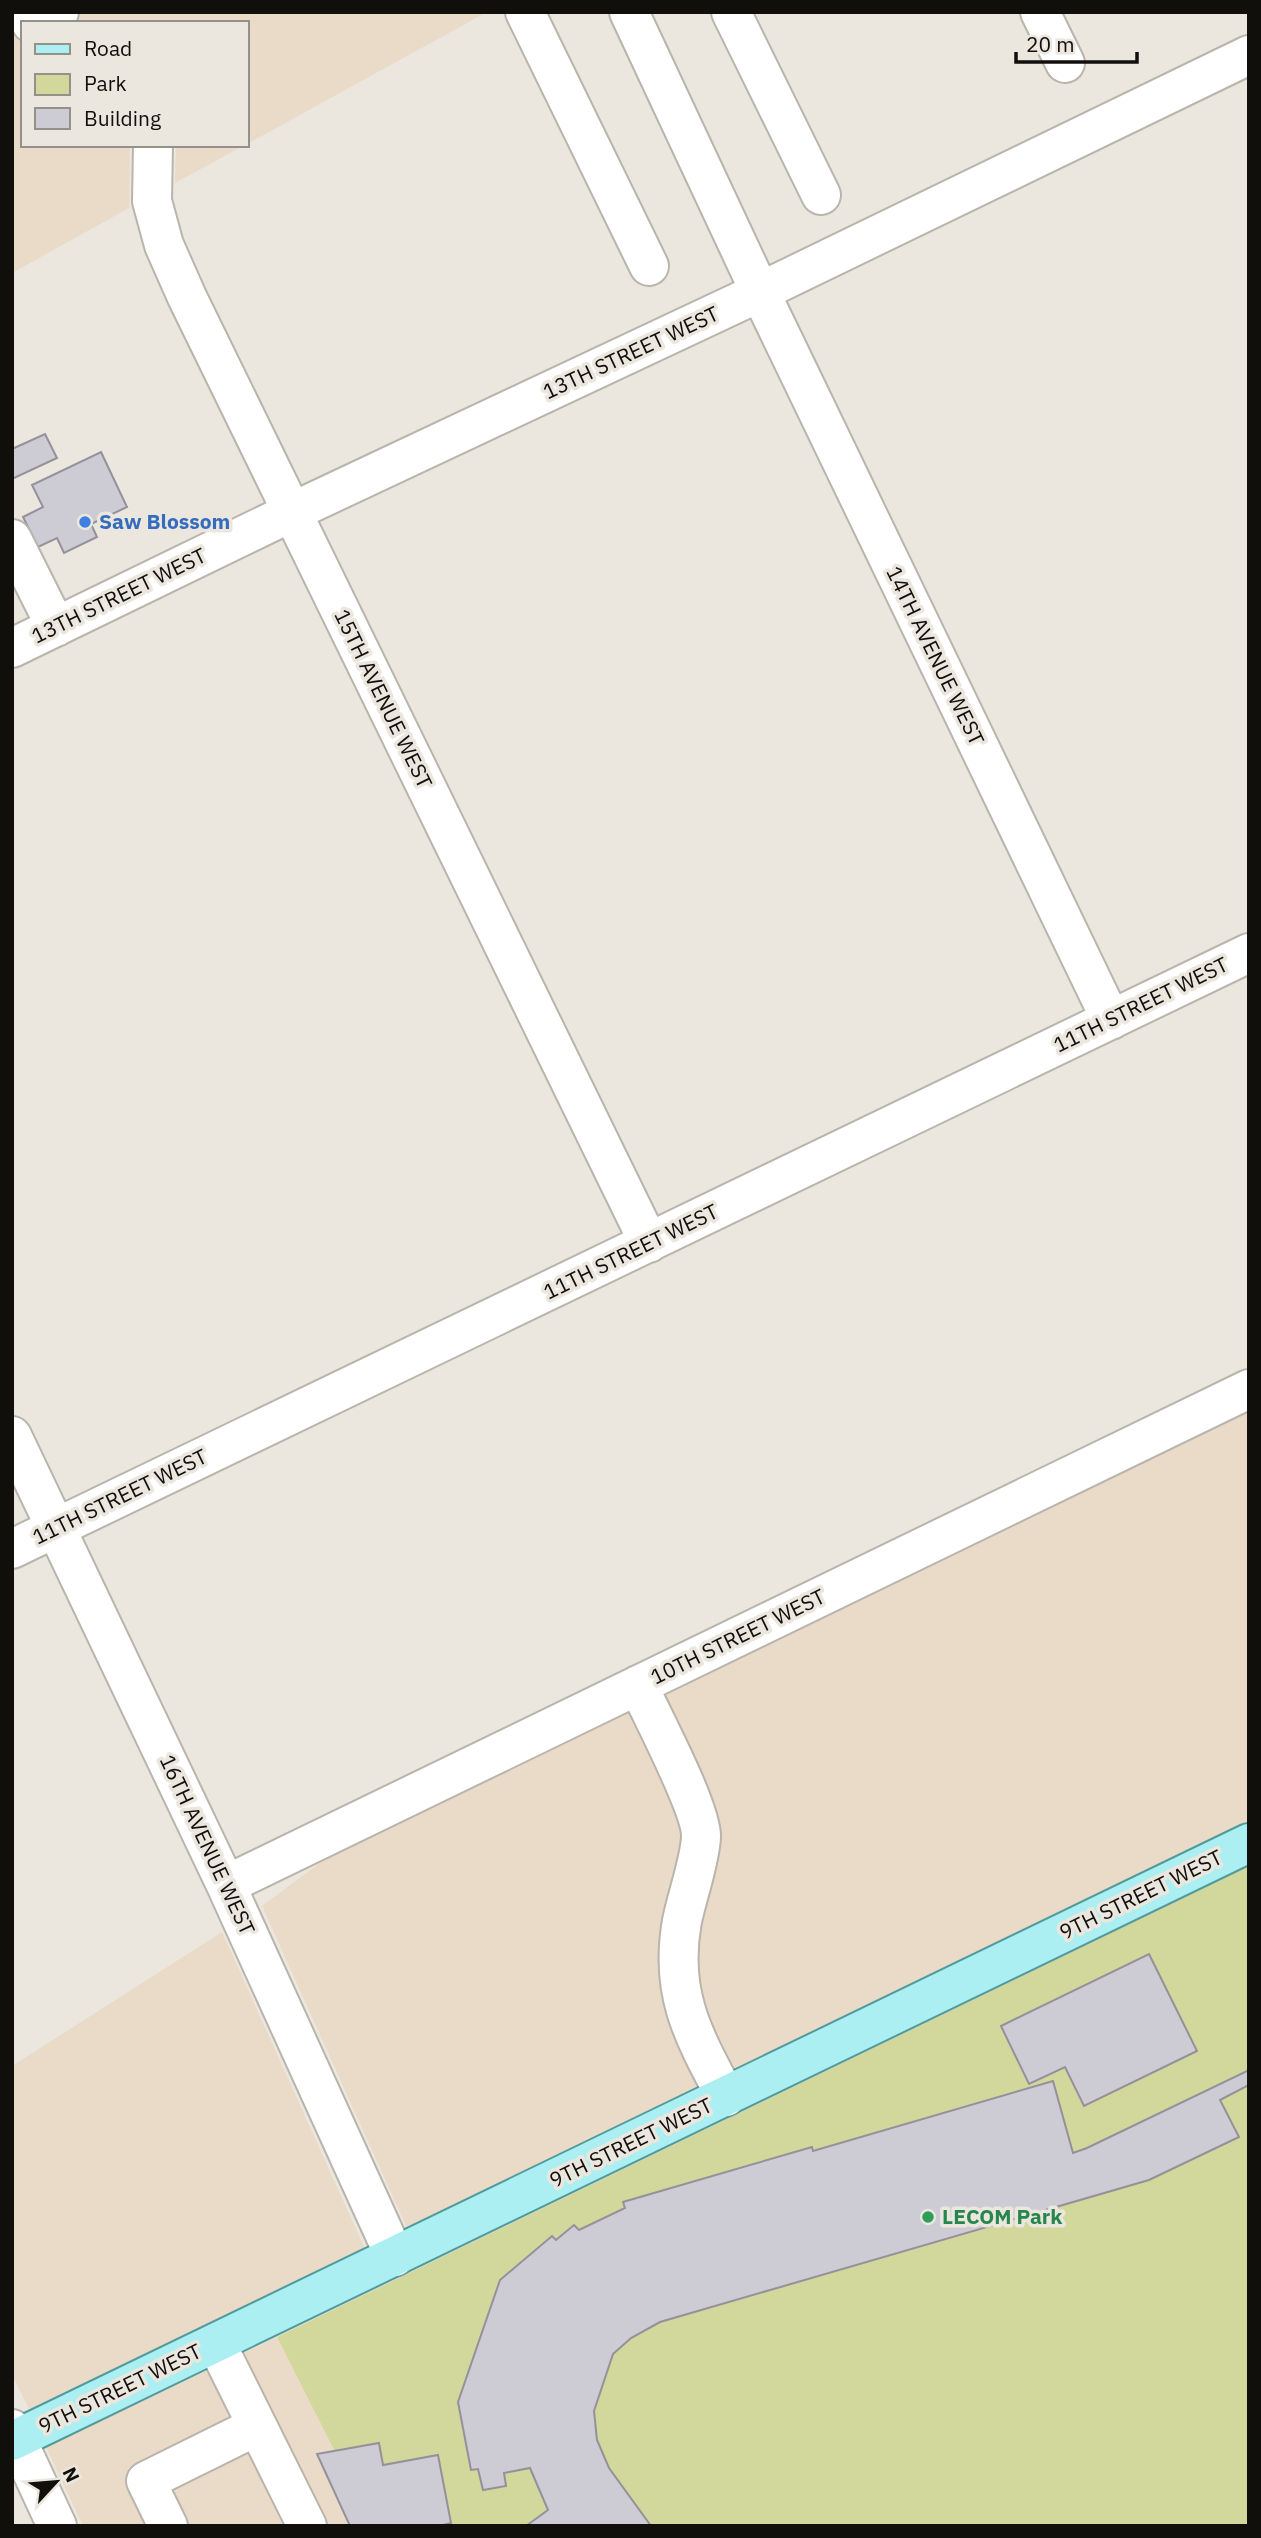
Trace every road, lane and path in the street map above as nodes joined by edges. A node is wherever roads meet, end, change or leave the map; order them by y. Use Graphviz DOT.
graph roads {
  1 [pos="59,12"];
  2 [pos="525,12"];
  3 [pos="629,12"];
  4 [pos="732,12"];
  5 [pos="1040,12"];
  6 [pos="37,21"];
  7 [pos="1249,55"];
  8 [pos="1065,63"];
  9 [pos="153,147"];
  10 [pos="821,195"];
  11 [pos="649,266"];
  12 [pos="760,292"];
  13 [pos="292,512"];
  14 [pos="12,538"];
  15 [pos="56,627"];
  16 [pos="12,648"];
  17 [pos="1249,953"];
  18 [pos="1111,1020"];
  19 [pos="649,1243"];
  20 [pos="1249,1389"];
  21 [pos="12,1436"];
  22 [pos="56,1528"];
  23 [pos="12,1549"];
  24 [pos="638,1685"];
  25 [pos="1249,1843"];
  26 [pos="226,1885"];
  27 [pos="726,2097"];
  28 [pos="395,2258"];
  29 [pos="216,2343"];
  30 [pos="257,2426"];
  31 [pos="14,2436"];
  32 [pos="57,2526"];
  33 [pos="168,2526"];
  34 [pos="307,2526"];
  1 -- 6 [label="street"];
  2 -- 11 [label="street"];
  3 -- 12 [label="street, 14TH AVENUE WEST"];
  4 -- 10 [label="street"];
  5 -- 8 [label="street"];
  7 -- 12 [label="street, 13TH STREET WEST"];
  9 -- 13 [label="street, 15TH AVENUE WEST"];
  12 -- 13 [label="street, 13TH STREET WEST"];
  12 -- 18 [label="street, 14TH AVENUE WEST"];
  13 -- 15 [label="street, 13TH STREET WEST"];
  13 -- 19 [label="street, 15TH AVENUE WEST"];
  14 -- 15 [label="street"];
  15 -- 16 [label="street, 13TH STREET WEST"];
  17 -- 18 [label="street, 11TH STREET WEST"];
  18 -- 19 [label="street, 11TH STREET WEST"];
  19 -- 22 [label="street, 11TH STREET WEST"];
  20 -- 24 [label="street, 10TH STREET WEST"];
  21 -- 22 [label="street, 16TH AVENUE WEST"];
  22 -- 23 [label="street, 11TH STREET WEST"];
  22 -- 26 [label="street, 16TH AVENUE WEST"];
  24 -- 26 [label="street, 10TH STREET WEST"];
  24 -- 27 [label="street"];
  25 -- 27 [label="main road, 9TH STREET WEST"];
  26 -- 28 [label="street, 16TH AVENUE WEST"];
  27 -- 28 [label="main road, 9TH STREET WEST"];
  28 -- 29 [label="main road, 9TH STREET WEST"];
  29 -- 30 [label="street"];
  29 -- 31 [label="main road, 9TH STREET WEST"];
  30 -- 33 [label="street"];
  30 -- 34 [label="street"];
  31 -- 32 [label="street"];
}
